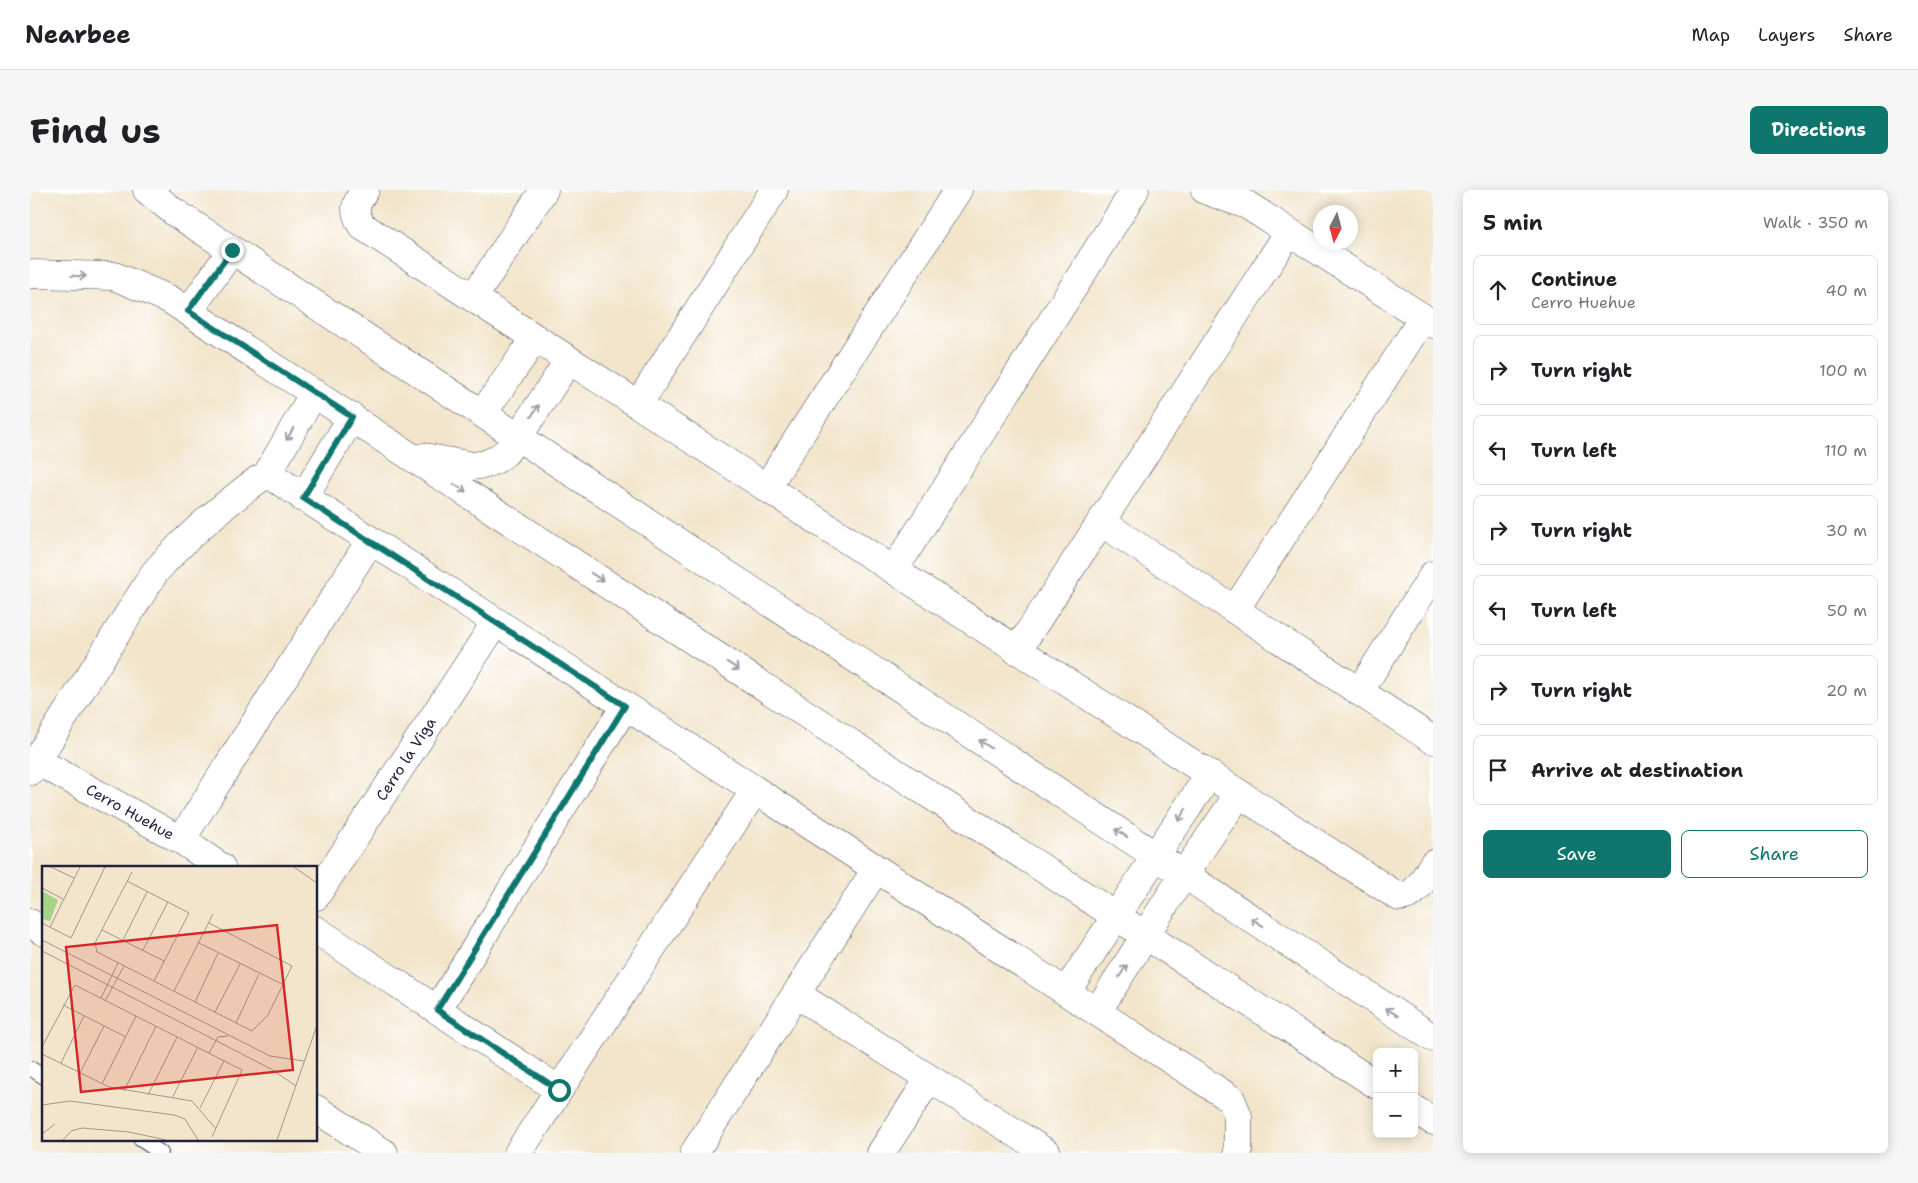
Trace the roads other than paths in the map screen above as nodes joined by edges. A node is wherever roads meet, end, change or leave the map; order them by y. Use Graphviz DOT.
graph roads {
  1 [pos="148,190"];
  2 [pos="365,190"];
  3 [pos="544,190"];
  4 [pos="774,190"];
  5 [pos="958,190"];
  6 [pos="1135,190"];
  7 [pos="1205,190"];
  8 [pos="1289,232"];
  9 [pos="232,250"];
  10 [pos="30,274"];
  11 [pos="473,298"];
  12 [pos="188,311"];
  13 [pos="1428,321"];
  14 [pos="535,338"];
  15 [pos="568,360"];
  16 [pos="314,393"];
  17 [pos="638,405"];
  18 [pos="483,414"];
  19 [pos="352,417"];
  20 [pos="518,437"];
  21 [pos="408,454"];
  22 [pos="266,476"];
  23 [pos="766,488"];
  24 [pos="303,498"];
  25 [pos="1101,522"];
  26 [pos="370,540"];
  27 [pos="894,570"];
  28 [pos="1433,575"];
  29 [pos="1235,610"];
  30 [pos="496,622"];
  31 [pos="1018,650"];
  32 [pos="1359,692"];
  33 [pos="625,706"];
  34 [pos="1433,740"];
  35 [pos="34,766"];
  36 [pos="1209,774"];
  37 [pos="755,790"];
  38 [pos="1239,794"];
  39 [pos="181,840"];
  40 [pos="1156,856"];
  41 [pos="1433,864"];
  42 [pos="220,866"];
  43 [pos="876,869"];
  44 [pos="1184,874"];
  45 [pos="318,893"];
  46 [pos="1117,916"];
  47 [pos="30,923"];
  48 [pos="42,931"];
  49 [pos="318,931"];
  50 [pos="1145,935"];
  51 [pos="1066,992"];
  52 [pos="796,994"];
  53 [pos="437,1010"];
  54 [pos="1098,1012"];
  55 [pos="1433,1038"];
  56 [pos="30,1068"];
  57 [pos="42,1076"];
  58 [pos="929,1079"];
  59 [pos="1373,1081"];
  60 [pos="559,1090"];
  61 [pos="318,1110"];
  62 [pos="1418,1112"];
  63 [pos="1433,1121"];
  64 [pos="142,1140"];
  65 [pos="161,1153"];
  66 [pos="384,1153"];
  67 [pos="518,1153"];
  68 [pos="694,1153"];
  69 [pos="881,1153"];
  70 [pos="1047,1153"];
  71 [pos="1238,1153"];
  1 -- 9 [label="street"];
  2 -- 11 [label="street"];
  3 -- 11 [label="street"];
  4 -- 17 [label="street"];
  5 -- 23 [label="street"];
  6 -- 27 [label="street"];
  7 -- 8 [label="street"];
  8 -- 13 [label="street"];
  8 -- 25 [label="street"];
  9 -- 12 [label="street"];
  9 -- 18 [label="street"];
  10 -- 12 [label="street, one-way"];
  11 -- 14 [label="street"];
  12 -- 16 [label="street"];
  13 -- 29 [label="street"];
  14 -- 15 [label="street"];
  14 -- 18 [label="street"];
  15 -- 17 [label="street"];
  20 -- 15 [label="street, one-way"];
  16 -- 19 [label="street"];
  16 -- 22 [label="street, one-way"];
  17 -- 23 [label="street"];
  18 -- 20 [label="street"];
  19 -- 21 [label="street"];
  19 -- 24 [label="street"];
  20 -- 21 [label="street"];
  40 -- 20 [label="street, one-way"];
  21 -- 46 [label="street, one-way"];
  22 -- 24 [label="street"];
  22 -- 35 [label="street"];
  23 -- 27 [label="street"];
  24 -- 26 [label="street"];
  25 -- 29 [label="street"];
  25 -- 31 [label="street"];
  26 -- 30 [label="street"];
  26 -- 39 [label="street"];
  27 -- 31 [label="street"];
  28 -- 32 [label="street"];
  29 -- 32 [label="street"];
  30 -- 33 [label="street"];
  30 -- 45 [label="street, Cerro la Viga"];
  31 -- 36 [label="street"];
  32 -- 34 [label="street"];
  33 -- 37 [label="street"];
  33 -- 53 [label="street"];
  35 -- 39 [label="street, Cerro Huehue"];
  36 -- 38 [label="street"];
  36 -- 40 [label="street, one-way"];
  37 -- 43 [label="street"];
  37 -- 60 [label="street"];
  38 -- 41 [label="street"];
  38 -- 44 [label="street"];
  39 -- 42 [label="street, Cerro Huehue"];
  40 -- 44 [label="street"];
  40 -- 46 [label="street"];
  43 -- 51 [label="street"];
  43 -- 52 [label="street"];
  44 -- 50 [label="street"];
  55 -- 44 [label="street, one-way"];
  46 -- 50 [label="street"];
  46 -- 51 [label="street"];
  47 -- 48 [label="street"];
  49 -- 53 [label="street"];
  54 -- 50 [label="street, one-way"];
  50 -- 59 [label="street"];
  51 -- 54 [label="street"];
  52 -- 58 [label="street"];
  52 -- 68 [label="street"];
  53 -- 60 [label="street"];
  54 -- 71 [label="street"];
  56 -- 57 [label="lane"];
  58 -- 69 [label="street"];
  58 -- 70 [label="street"];
  60 -- 67 [label="street"];
  61 -- 66 [label="street"];
  62 -- 63 [label="street"];
  64 -- 65 [label="lane"];
}
